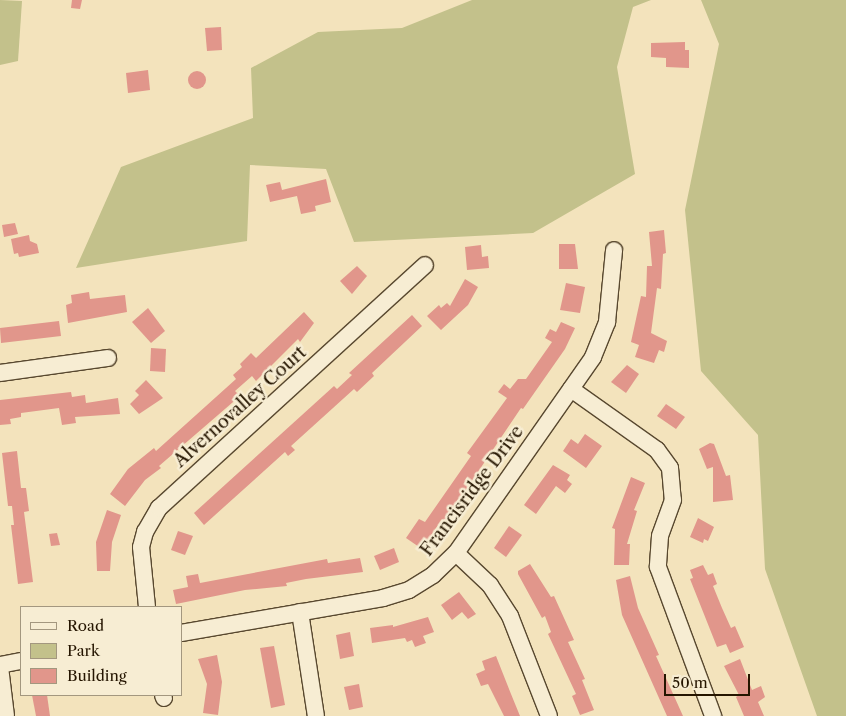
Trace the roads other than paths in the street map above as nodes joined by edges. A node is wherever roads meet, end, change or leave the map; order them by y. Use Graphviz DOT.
graph roads {
  1 [pos="614,250"];
  2 [pos="425,265"];
  3 [pos="108,358"];
  4 [pos="0,372"];
  5 [pos="571,390"];
  6 [pos="456,552"];
  7 [pos="148,606"];
  8 [pos="300,612"];
  9 [pos="182,633"];
  10 [pos="20,661"];
  11 [pos="0,666"];
  12 [pos="6,716"];
  13 [pos="316,716"];
  14 [pos="550,716"];
  15 [pos="713,716"];
  1 -- 5 [label="street, Francisridge Drive"];
  2 -- 7 [label="street, Alvernovalley Court"];
  3 -- 4 [label="street"];
  5 -- 6 [label="street, Francisridge Drive"];
  5 -- 15 [label="street"];
  6 -- 8 [label="street, Francisridge Drive"];
  6 -- 14 [label="street"];
  8 -- 9 [label="street, Francisridge Drive"];
  8 -- 13 [label="street"];
  10 -- 11 [label="street"];
  11 -- 12 [label="street"];
}
